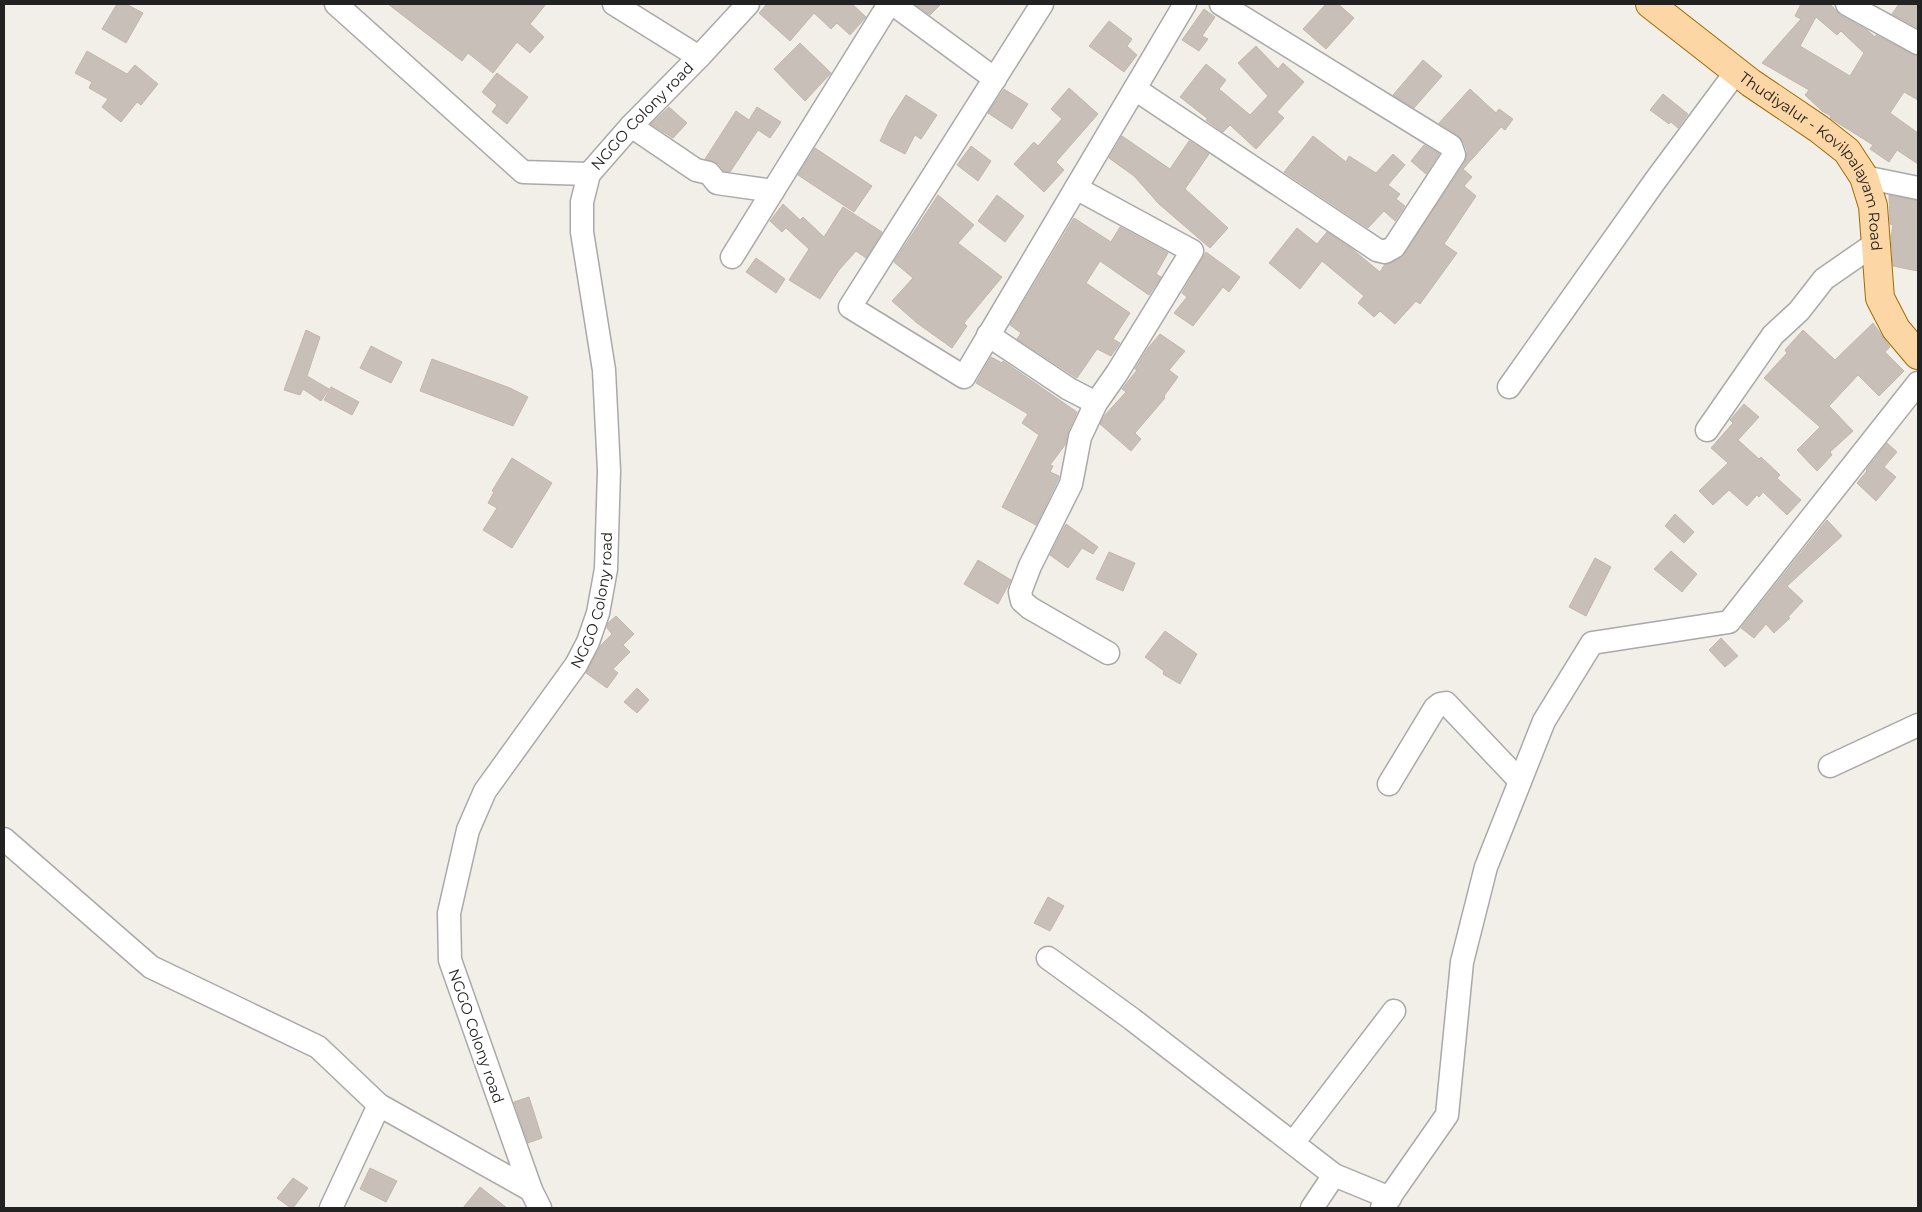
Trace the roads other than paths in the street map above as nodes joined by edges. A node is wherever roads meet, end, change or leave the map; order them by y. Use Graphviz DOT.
graph roads {
  1 [pos="336,4"];
  2 [pos="614,4"];
  3 [pos="748,4"];
  4 [pos="889,4"];
  5 [pos="893,4"];
  6 [pos="1042,4"];
  7 [pos="1185,4"];
  8 [pos="1220,4"];
  9 [pos="1650,4"];
  10 [pos="1847,4"];
  11 [pos="1918,43"];
  12 [pos="700,57"];
  13 [pos="1736,72"];
  14 [pos="995,78"];
  15 [pos="1135,89"];
  16 [pos="631,126"];
  17 [pos="589,174"];
  18 [pos="1864,177"];
  19 [pos="1076,188"];
  20 [pos="1918,188"];
  21 [pos="773,191"];
  22 [pos="1876,243"];
  23 [pos="732,257"];
  24 [pos="988,335"];
  25 [pos="1918,355"];
  26 [pos="1918,383"];
  27 [pos="1509,386"];
  28 [pos="1096,403"];
  29 [pos="1707,430"];
  30 [pos="1108,653"];
  31 [pos="1918,725"];
  32 [pos="1830,766"];
  33 [pos="1520,781"];
  34 [pos="1389,784"];
  35 [pos="4,838"];
  36 [pos="1048,958"];
  37 [pos="1394,1011"];
  38 [pos="379,1105"];
  39 [pos="1293,1143"];
  40 [pos="1334,1174"];
  41 [pos="535,1199"];
  42 [pos="1386,1203"];
  43 [pos="331,1208"];
  44 [pos="1312,1208"];
  1 -- 17 [label="street"];
  2 -- 12 [label="street"];
  3 -- 12 [label="street, NGGO Colony road"];
  4 -- 21 [label="street"];
  5 -- 14 [label="street"];
  6 -- 14 [label="street"];
  7 -- 15 [label="street"];
  8 -- 15 [label="street"];
  9 -- 13 [label="main road, Thudiyalur - Kovilpalayam Road"];
  10 -- 11 [label="street"];
  12 -- 16 [label="street, NGGO Colony road"];
  13 -- 18 [label="main road, Thudiyalur - Kovilpalayam Road"];
  13 -- 27 [label="street"];
  14 -- 24 [label="street"];
  15 -- 19 [label="street"];
  16 -- 17 [label="street, NGGO Colony road"];
  16 -- 21 [label="street"];
  17 -- 41 [label="street, NGGO Colony road"];
  18 -- 20 [label="street"];
  18 -- 22 [label="main road, Thudiyalur - Kovilpalayam Road"];
  19 -- 24 [label="street"];
  19 -- 28 [label="street"];
  21 -- 23 [label="street"];
  22 -- 25 [label="main road, Thudiyalur - Kovilpalayam Road"];
  22 -- 29 [label="street"];
  24 -- 28 [label="street"];
  26 -- 33 [label="street"];
  28 -- 30 [label="street"];
  31 -- 32 [label="street"];
  33 -- 34 [label="street"];
  33 -- 42 [label="street"];
  35 -- 38 [label="street"];
  36 -- 39 [label="street"];
  37 -- 39 [label="street"];
  38 -- 41 [label="street"];
  38 -- 43 [label="street"];
  39 -- 40 [label="street"];
  40 -- 42 [label="street"];
  40 -- 44 [label="street"];
}
